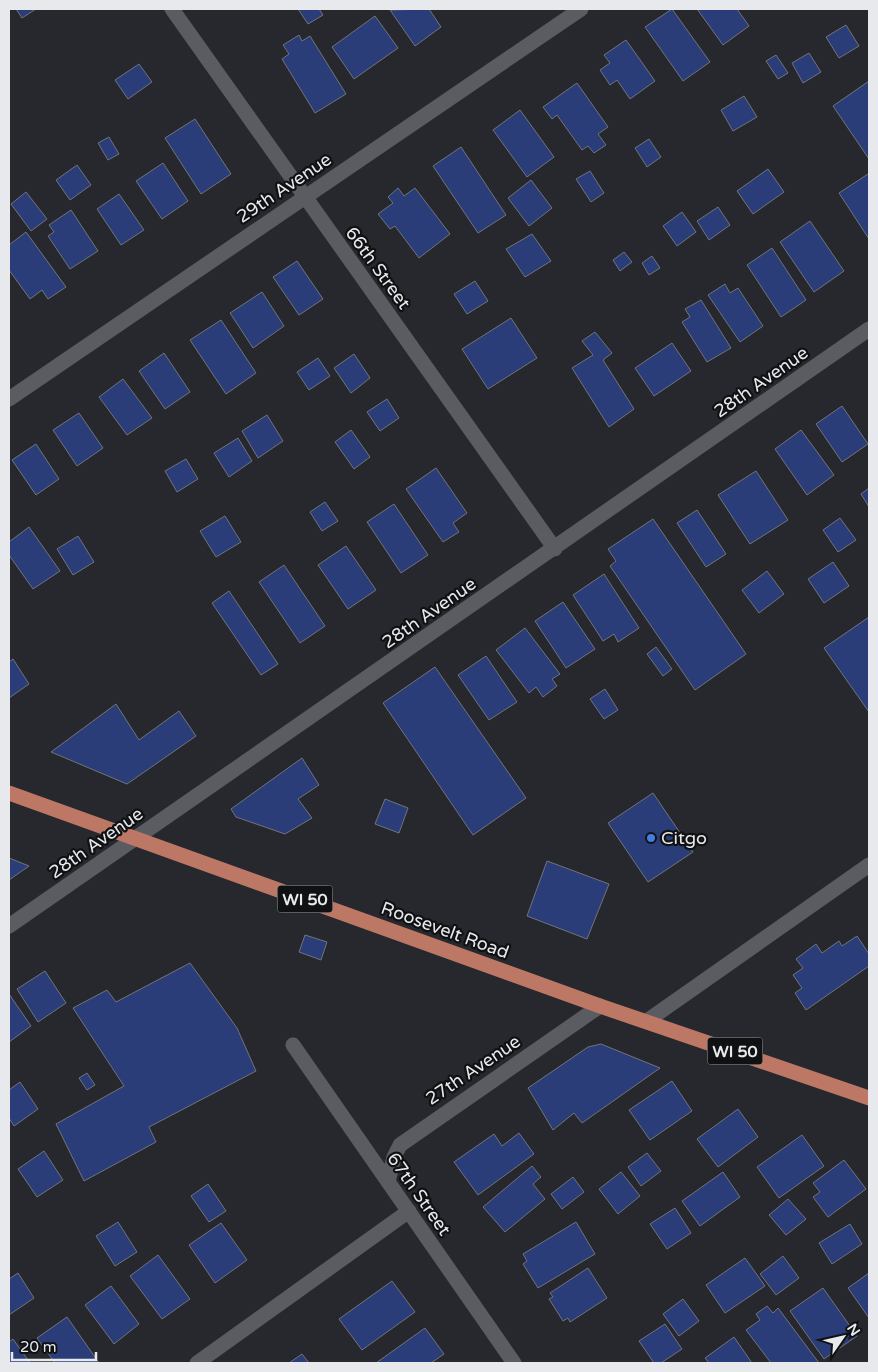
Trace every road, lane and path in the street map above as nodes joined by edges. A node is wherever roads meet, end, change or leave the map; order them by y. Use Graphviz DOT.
graph roads {
  1 [pos="172,9"];
  2 [pos="581,9"];
  3 [pos="304,197"];
  4 [pos="869,329"];
  5 [pos="9,399"];
  6 [pos="555,549"];
  7 [pos="9,793"];
  8 [pos="137,838"];
  9 [pos="869,865"];
  10 [pos="9,926"];
  11 [pos="600,1006"];
  12 [pos="647,1021"];
  13 [pos="293,1045"];
  14 [pos="869,1098"];
  15 [pos="388,1182"];
  16 [pos="409,1211"];
  17 [pos="198,1363"];
  18 [pos="514,1363"];
  1 -- 3 [label="street, 66th Street"];
  2 -- 3 [label="street, 29th Avenue"];
  3 -- 5 [label="street, 29th Avenue"];
  3 -- 6 [label="street, 66th Street"];
  4 -- 6 [label="street, 28th Avenue"];
  6 -- 8 [label="street, 28th Avenue"];
  7 -- 8 [label="main road, Roosevelt Road / WI 50"];
  8 -- 10 [label="street, 28th Avenue"];
  8 -- 11 [label="main road, Roosevelt Road / WI 50"];
  9 -- 12 [label="street"];
  11 -- 12 [label="main road, Roosevelt Road / WI 50"];
  11 -- 15 [label="street, 27th Avenue"];
  12 -- 14 [label="main road, Roosevelt Road / WI 50"];
  13 -- 15 [label="street, 67th Street"];
  15 -- 16 [label="street, 67th Street"];
  16 -- 17 [label="street"];
  16 -- 18 [label="street, 67th Street"];
}
